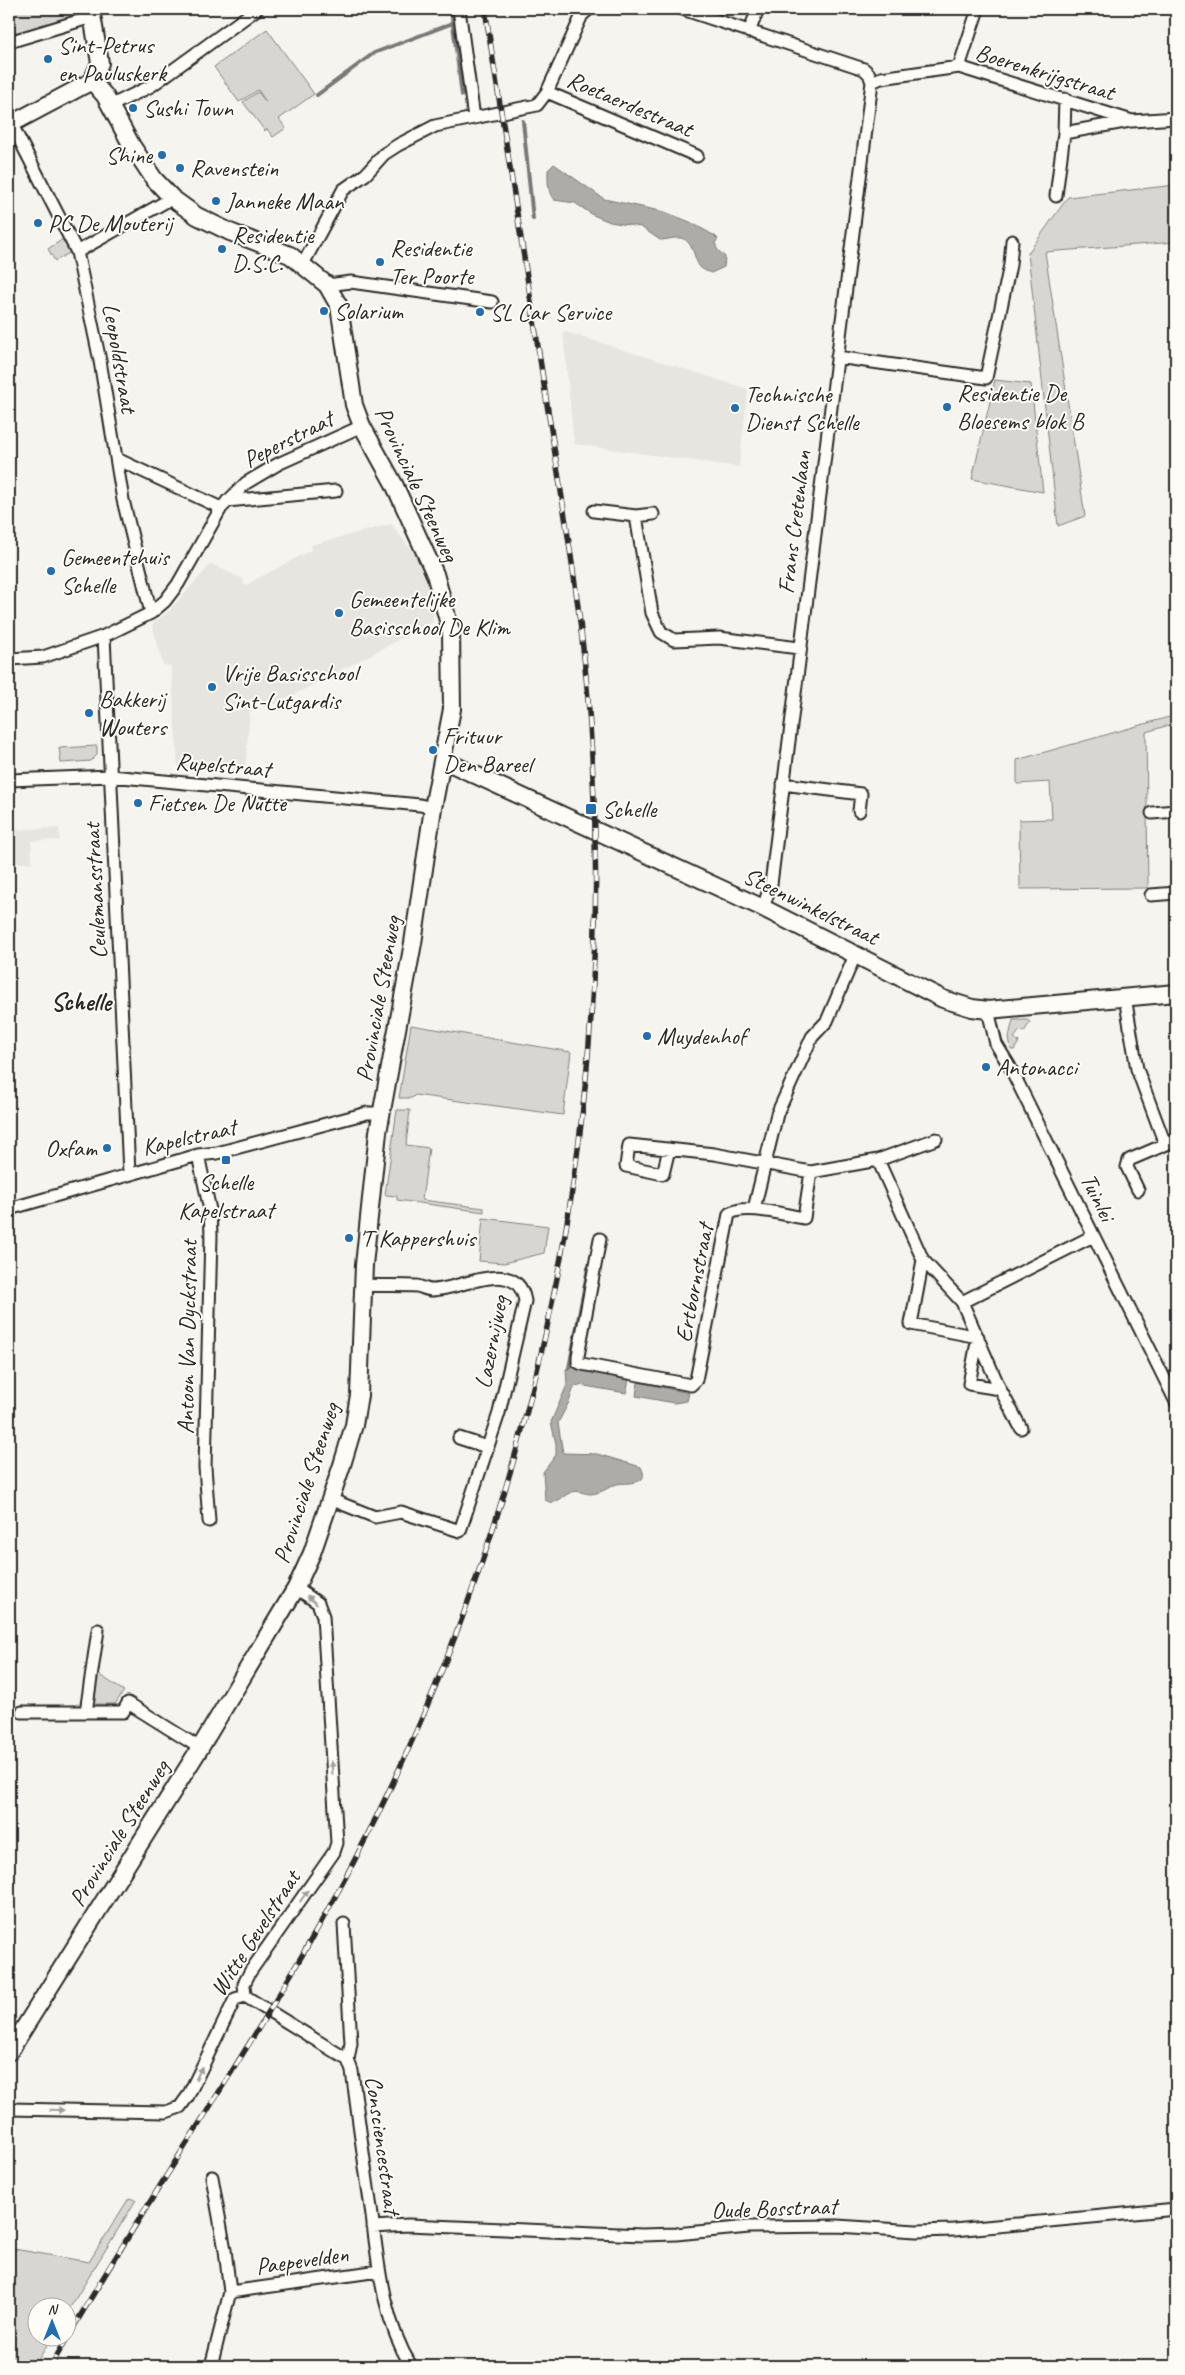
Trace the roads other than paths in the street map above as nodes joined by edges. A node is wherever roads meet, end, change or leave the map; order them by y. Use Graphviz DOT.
graph roads {
  1 [pos="256,9"];
  2 [pos="459,9"];
  3 [pos="589,9"];
  4 [pos="682,9"];
  5 [pos="758,9"];
  6 [pos="978,9"];
  7 [pos="92,13"];
  8 [pos="749,32"];
  9 [pos="9,42"];
  10 [pos="959,67"];
  11 [pos="92,81"];
  12 [pos="872,82"];
  13 [pos="547,92"];
  14 [pos="1065,99"];
  15 [pos="110,106"];
  16 [pos="474,118"];
  17 [pos="1176,118"];
  18 [pos="1132,121"];
  19 [pos="9,123"];
  20 [pos="1064,133"];
  21 [pos="697,156"];
  22 [pos="1056,196"];
  23 [pos="172,198"];
  24 [pos="1012,241"];
  25 [pos="77,252"];
  26 [pos="303,264"];
  27 [pos="327,285"];
  28 [pos="492,302"];
  29 [pos="837,357"];
  30 [pos="362,426"];
  31 [pos="117,459"];
  32 [pos="336,491"];
  33 [pos="224,504"];
  34 [pos="594,511"];
  35 [pos="654,514"];
  36 [pos="636,516"];
  37 [pos="151,613"];
  38 [pos="104,636"];
  39 [pos="800,648"];
  40 [pos="9,658"];
  41 [pos="443,760"];
  42 [pos="111,776"];
  43 [pos="9,780"];
  44 [pos="783,784"];
  45 [pos="433,808"];
  46 [pos="859,811"];
  47 [pos="1176,811"];
  48 [pos="1152,813"];
  49 [pos="1176,893"];
  50 [pos="1151,895"];
  51 [pos="763,908"];
  52 [pos="856,953"];
  53 [pos="1176,993"];
  54 [pos="1125,997"];
  55 [pos="988,1010"];
  56 [pos="381,1113"];
  57 [pos="936,1139"];
  58 [pos="1171,1142"];
  59 [pos="669,1149"];
  60 [pos="198,1155"];
  61 [pos="878,1160"];
  62 [pos="765,1165"];
  63 [pos="811,1172"];
  64 [pos="129,1173"];
  65 [pos="1138,1190"];
  66 [pos="9,1209"];
  67 [pos="754,1209"];
  68 [pos="1093,1236"];
  69 [pos="600,1239"];
  70 [pos="923,1260"];
  71 [pos="363,1285"];
  72 [pos="962,1302"];
  73 [pos="978,1337"];
  74 [pos="1000,1389"];
  75 [pos="1176,1402"];
  76 [pos="1021,1428"];
  77 [pos="459,1438"];
  78 [pos="487,1447"];
  79 [pos="330,1499"];
  80 [pos="209,1522"];
  81 [pos="296,1588"];
  82 [pos="98,1630"];
  83 [pos="22,1712"];
  84 [pos="86,1712"];
  85 [pos="200,1748"];
  86 [pos="344,1924"];
  87 [pos="245,1996"];
  88 [pos="9,2052"];
  89 [pos="348,2060"];
  90 [pos="9,2109"];
  91 [pos="212,2177"];
  92 [pos="1176,2209"];
  93 [pos="373,2227"];
  94 [pos="379,2271"];
  95 [pos="230,2292"];
  96 [pos="211,2366"];
  97 [pos="411,2366"];
  1 -- 15 [label="street"];
  2 -- 16 [label="street"];
  3 -- 13 [label="street"];
  4 -- 8 [label="street"];
  5 -- 8 [label="street"];
  6 -- 10 [label="street"];
  7 -- 9 [label="street"];
  7 -- 11 [label="street"];
  8 -- 12 [label="street"];
  10 -- 12 [label="street, Boerenkrijgstraat"];
  10 -- 14 [label="street, Boerenkrijgstraat"];
  11 -- 15 [label="street, Provinciale Steenweg"];
  11 -- 19 [label="street"];
  12 -- 29 [label="street, Frans Cretenlaan"];
  13 -- 16 [label="street"];
  13 -- 21 [label="street, Roetaerdestraat"];
  14 -- 18 [label="street, Boerenkrijgstraat"];
  14 -- 20 [label="street"];
  15 -- 23 [label="street, Provinciale Steenweg"];
  16 -- 26 [label="street"];
  17 -- 18 [label="street, Boerenkrijgstraat"];
  18 -- 20 [label="street"];
  19 -- 25 [label="street, Leopoldstraat"];
  20 -- 22 [label="street"];
  23 -- 25 [label="street"];
  23 -- 26 [label="street, Provinciale Steenweg"];
  24 -- 29 [label="street"];
  25 -- 31 [label="street, Leopoldstraat"];
  26 -- 27 [label="street, Provinciale Steenweg"];
  27 -- 28 [label="street"];
  27 -- 30 [label="street, Provinciale Steenweg"];
  29 -- 39 [label="street, Frans Cretenlaan"];
  30 -- 33 [label="street, Peperstraat"];
  30 -- 41 [label="street, Provinciale Steenweg"];
  31 -- 33 [label="street"];
  31 -- 37 [label="street, Leopoldstraat"];
  32 -- 33 [label="street"];
  33 -- 37 [label="street, Peperstraat"];
  34 -- 36 [label="street"];
  35 -- 36 [label="street"];
  36 -- 39 [label="street"];
  37 -- 38 [label="street, Peperstraat"];
  38 -- 40 [label="street, Peperstraat"];
  38 -- 42 [label="street, Ceulemansstraat"];
  39 -- 44 [label="street, Frans Cretenlaan"];
  41 -- 45 [label="street, Provinciale Steenweg"];
  41 -- 51 [label="street, Steenwinkelstraat"];
  42 -- 43 [label="street, Rupelstraat"];
  42 -- 45 [label="street, Rupelstraat"];
  42 -- 64 [label="street, Ceulemansstraat"];
  44 -- 46 [label="street"];
  44 -- 51 [label="street, Frans Cretenlaan"];
  45 -- 56 [label="street, Provinciale Steenweg"];
  47 -- 48 [label="street"];
  49 -- 50 [label="street"];
  51 -- 52 [label="street, Steenwinkelstraat"];
  52 -- 55 [label="street, Steenwinkelstraat"];
  52 -- 62 [label="street"];
  53 -- 54 [label="street, Steenwinkelstraat"];
  54 -- 55 [label="street, Steenwinkelstraat"];
  54 -- 58 [label="street"];
  55 -- 68 [label="street, Tuinlei"];
  56 -- 60 [label="street, Kapelstraat"];
  56 -- 71 [label="street, Provinciale Steenweg"];
  57 -- 61 [label="street"];
  58 -- 65 [label="street"];
  59 -- 62 [label="street"];
  60 -- 64 [label="street, Kapelstraat"];
  60 -- 80 [label="street, Antoon Van Dyckstraat"];
  61 -- 63 [label="street"];
  61 -- 70 [label="street"];
  62 -- 63 [label="street"];
  62 -- 67 [label="street"];
  63 -- 67 [label="street"];
  64 -- 66 [label="street, Kapelstraat"];
  67 -- 69 [label="street, Ertbornstraat"];
  68 -- 72 [label="street"];
  68 -- 75 [label="street, Tuinlei"];
  70 -- 72 [label="street"];
  70 -- 73 [label="street"];
  71 -- 78 [label="street, Lazernijweg"];
  71 -- 79 [label="street, Provinciale Steenweg"];
  72 -- 73 [label="street"];
  73 -- 74 [label="street"];
  73 -- 74 [label="street"];
  74 -- 76 [label="street"];
  77 -- 78 [label="street"];
  78 -- 79 [label="street, Lazernijweg"];
  79 -- 81 [label="street, Provinciale Steenweg"];
  81 -- 85 [label="street, Provinciale Steenweg"];
  87 -- 81 [label="street, Witte Gevelstraat, one-way"];
  82 -- 84 [label="street"];
  83 -- 84 [label="street"];
  84 -- 85 [label="street"];
  85 -- 88 [label="street, Provinciale Steenweg"];
  86 -- 89 [label="street, Consciencestraat"];
  87 -- 89 [label="street"];
  90 -- 87 [label="street, Witte Gevelstraat, one-way"];
  89 -- 93 [label="street, Consciencestraat"];
  91 -- 95 [label="street, Paepevelden"];
  92 -- 93 [label="street, Oude Bosstraat"];
  93 -- 94 [label="street, Consciencestraat"];
  94 -- 95 [label="street, Paepevelden"];
  94 -- 97 [label="street, Consciencestraat"];
  95 -- 96 [label="street, Paepevelden"];
}
